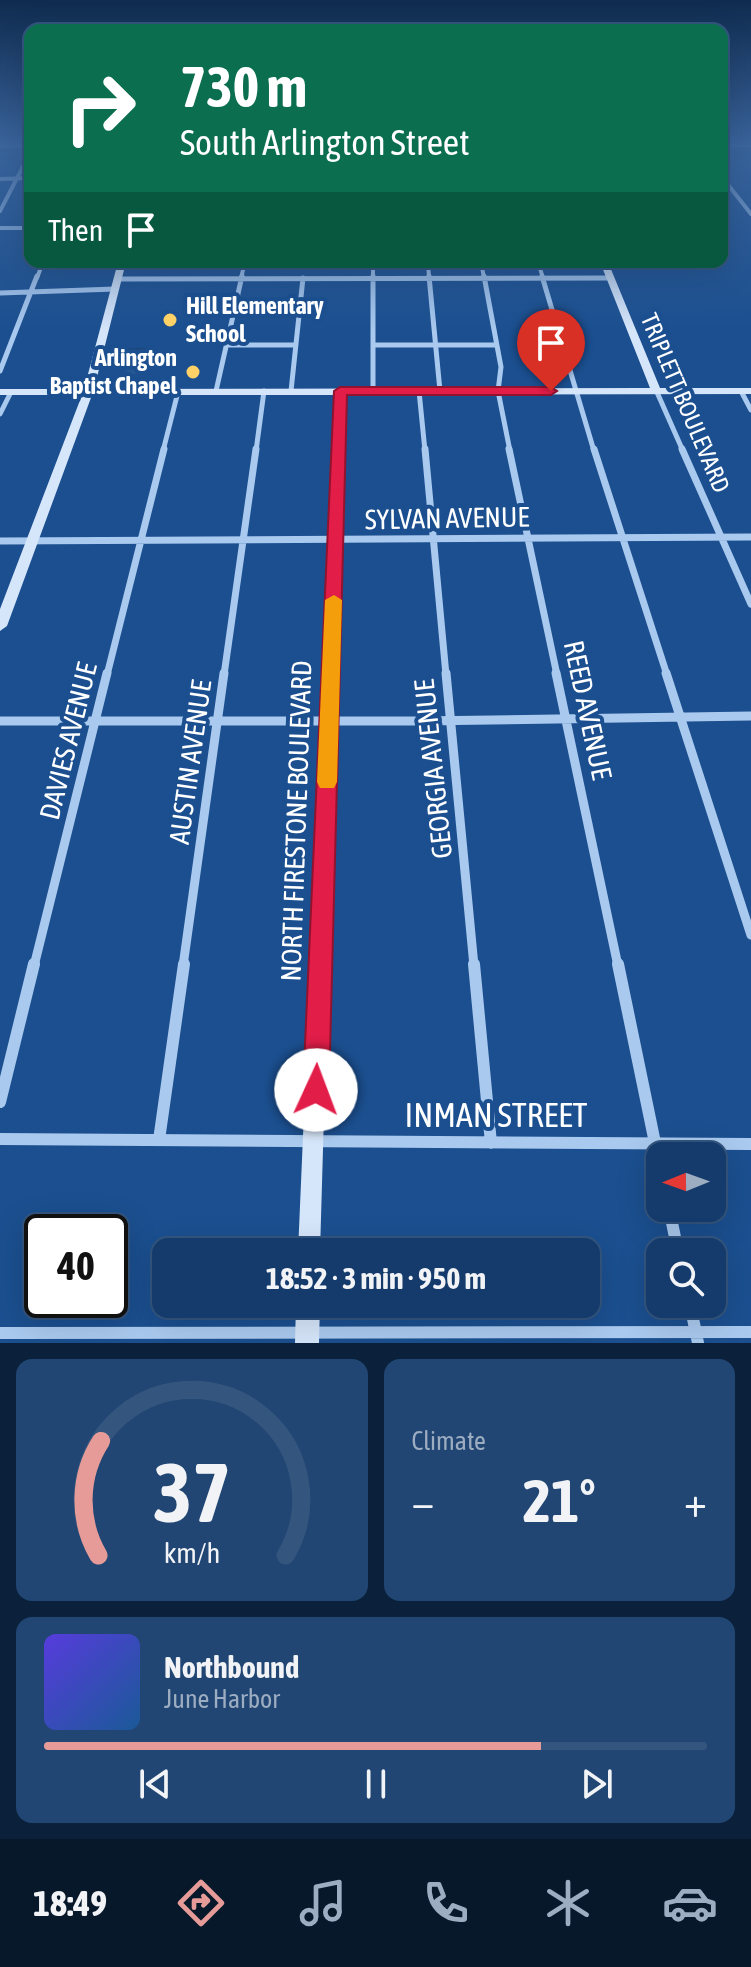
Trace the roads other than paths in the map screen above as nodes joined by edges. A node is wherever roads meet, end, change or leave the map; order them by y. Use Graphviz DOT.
graph roads {
  1 [pos="0,228"];
  2 [pos="24,228"];
  3 [pos="41,268"];
  4 [pos="120,268"];
  5 [pos="244,268"];
  6 [pos="373,268"];
  7 [pos="428,268"];
  8 [pos="482,268"];
  9 [pos="540,268"];
  10 [pos="606,268"];
  11 [pos="241,278"];
  12 [pos="303,278"];
  13 [pos="373,278"];
  14 [pos="429,278"];
  15 [pos="484,278"];
  16 [pos="543,278"];
  17 [pos="610,278"];
  18 [pos="116,284"];
  19 [pos="31,292"];
  20 [pos="0,293"];
  21 [pos="227,345"];
  22 [pos="296,345"];
  23 [pos="373,345"];
  24 [pos="436,345"];
  25 [pos="496,345"];
  26 [pos="0,371"];
  27 [pos="656,390"];
  28 [pos="89,391"];
  29 [pos="216,391"];
  30 [pos="264,391"];
  31 [pos="291,391"];
  32 [pos="340,391"];
  33 [pos="373,391"];
  34 [pos="419,391"];
  35 [pos="440,391"];
  36 [pos="498,391"];
  37 [pos="575,391"];
  38 [pos="746,391"];
  39 [pos="6,392"];
  40 [pos="178,392"];
  41 [pos="751,410"];
  42 [pos="0,414"];
  43 [pos="721,537"];
  44 [pos="751,537"];
  45 [pos="623,538"];
  46 [pos="528,539"];
  47 [pos="0,541"];
  48 [pos="32,541"];
  49 [pos="141,541"];
  50 [pos="245,541"];
  51 [pos="335,541"];
  52 [pos="433,541"];
  53 [pos="751,604"];
  54 [pos="0,626"];
  55 [pos="751,716"];
  56 [pos="681,717"];
  57 [pos="566,719"];
  58 [pos="0,721"];
  59 [pos="95,721"];
  60 [pos="329,721"];
  61 [pos="451,721"];
  62 [pos="218,722"];
  63 [pos="751,935"];
  64 [pos="0,1102"];
  65 [pos="0,1139"];
  66 [pos="159,1140"];
  67 [pos="314,1141"];
  68 [pos="655,1142"];
  69 [pos="491,1143"];
  70 [pos="646,1144"];
  71 [pos="726,1144"];
  72 [pos="751,1144"];
  73 [pos="310,1238"];
  74 [pos="308,1318"];
  75 [pos="693,1318"];
  76 [pos="751,1332"];
  77 [pos="0,1333"];
  78 [pos="307,1338"];
  79 [pos="697,1338"];
  1 -- 2 [label="street"];
  3 -- 19 [label="street"];
  4 -- 18 [label="main road"];
  5 -- 11 [label="street"];
  6 -- 13 [label="street"];
  7 -- 14 [label="street"];
  8 -- 15 [label="street, REED AVENUE"];
  9 -- 16 [label="street"];
  10 -- 17 [label="main road, TRIPLETT BOULEVARD"];
  11 -- 12 [label="street"];
  11 -- 18 [label="street"];
  11 -- 21 [label="street"];
  12 -- 13 [label="street"];
  12 -- 22 [label="street"];
  13 -- 14 [label="street"];
  13 -- 23 [label="street"];
  14 -- 15 [label="street"];
  14 -- 24 [label="street"];
  15 -- 16 [label="street"];
  15 -- 25 [label="street, REED AVENUE"];
  16 -- 17 [label="street"];
  16 -- 37 [label="street"];
  17 -- 27 [label="main road, TRIPLETT BOULEVARD"];
  18 -- 19 [label="street"];
  18 -- 28 [label="main road"];
  19 -- 20 [label="street"];
  19 -- 26 [label="street"];
  21 -- 22 [label="street"];
  21 -- 29 [label="street"];
  22 -- 31 [label="street"];
  23 -- 24 [label="street"];
  23 -- 33 [label="street"];
  24 -- 25 [label="street"];
  24 -- 35 [label="street"];
  25 -- 36 [label="street, REED AVENUE"];
  27 -- 37 [label="main road"];
  27 -- 38 [label="main road"];
  27 -- 43 [label="street, TRIPLETT BOULEVARD"];
  28 -- 39 [label="main road"];
  28 -- 40 [label="main road"];
  28 -- 48 [label="main road"];
  29 -- 30 [label="main road"];
  29 -- 40 [label="main road"];
  30 -- 31 [label="main road"];
  30 -- 50 [label="street, AUSTIN AVENUE"];
  31 -- 32 [label="main road"];
  32 -- 33 [label="main road"];
  32 -- 51 [label="main road, NORTH FIRESTONE BOULEVARD"];
  33 -- 34 [label="main road"];
  34 -- 35 [label="main road"];
  34 -- 52 [label="street, GEORGIA AVENUE"];
  35 -- 36 [label="main road"];
  36 -- 37 [label="main road"];
  36 -- 46 [label="street, REED AVENUE"];
  37 -- 45 [label="street"];
  38 -- 41 [label="street"];
  39 -- 42 [label="street"];
  40 -- 49 [label="street, DAVIES AVENUE"];
  43 -- 44 [label="street, SYLVAN AVENUE"];
  43 -- 45 [label="street, SYLVAN AVENUE"];
  43 -- 53 [label="street, TRIPLETT BOULEVARD"];
  45 -- 46 [label="street, SYLVAN AVENUE"];
  45 -- 56 [label="street"];
  46 -- 52 [label="street, SYLVAN AVENUE"];
  46 -- 57 [label="street, REED AVENUE"];
  47 -- 48 [label="street, SYLVAN AVENUE"];
  48 -- 49 [label="street, SYLVAN AVENUE"];
  48 -- 54 [label="main road"];
  49 -- 50 [label="street, SYLVAN AVENUE"];
  49 -- 59 [label="street, DAVIES AVENUE"];
  50 -- 51 [label="street, SYLVAN AVENUE"];
  50 -- 62 [label="street, AUSTIN AVENUE"];
  51 -- 52 [label="street, SYLVAN AVENUE"];
  51 -- 60 [label="main road, NORTH FIRESTONE BOULEVARD"];
  52 -- 61 [label="street, GEORGIA AVENUE"];
  55 -- 56 [label="street"];
  56 -- 57 [label="street"];
  56 -- 63 [label="street"];
  57 -- 61 [label="street"];
  57 -- 68 [label="street, REED AVENUE"];
  58 -- 59 [label="street"];
  59 -- 62 [label="street"];
  59 -- 64 [label="street, DAVIES AVENUE"];
  60 -- 61 [label="street"];
  60 -- 62 [label="street"];
  60 -- 67 [label="main road, NORTH FIRESTONE BOULEVARD"];
  61 -- 69 [label="street, GEORGIA AVENUE"];
  62 -- 66 [label="street, AUSTIN AVENUE"];
  65 -- 66 [label="street, INMAN STREET"];
  66 -- 67 [label="street, INMAN STREET"];
  67 -- 69 [label="street, INMAN STREET"];
  67 -- 73 [label="main road, NORTH FIRESTONE BOULEVARD"];
  69 -- 70 [label="street, INMAN STREET"];
  71 -- 72 [label="street, INMAN STREET"];
  74 -- 78 [label="main road"];
  75 -- 79 [label="street"];
  76 -- 79 [label="street"];
  77 -- 78 [label="street"];
  78 -- 79 [label="street"];
}
